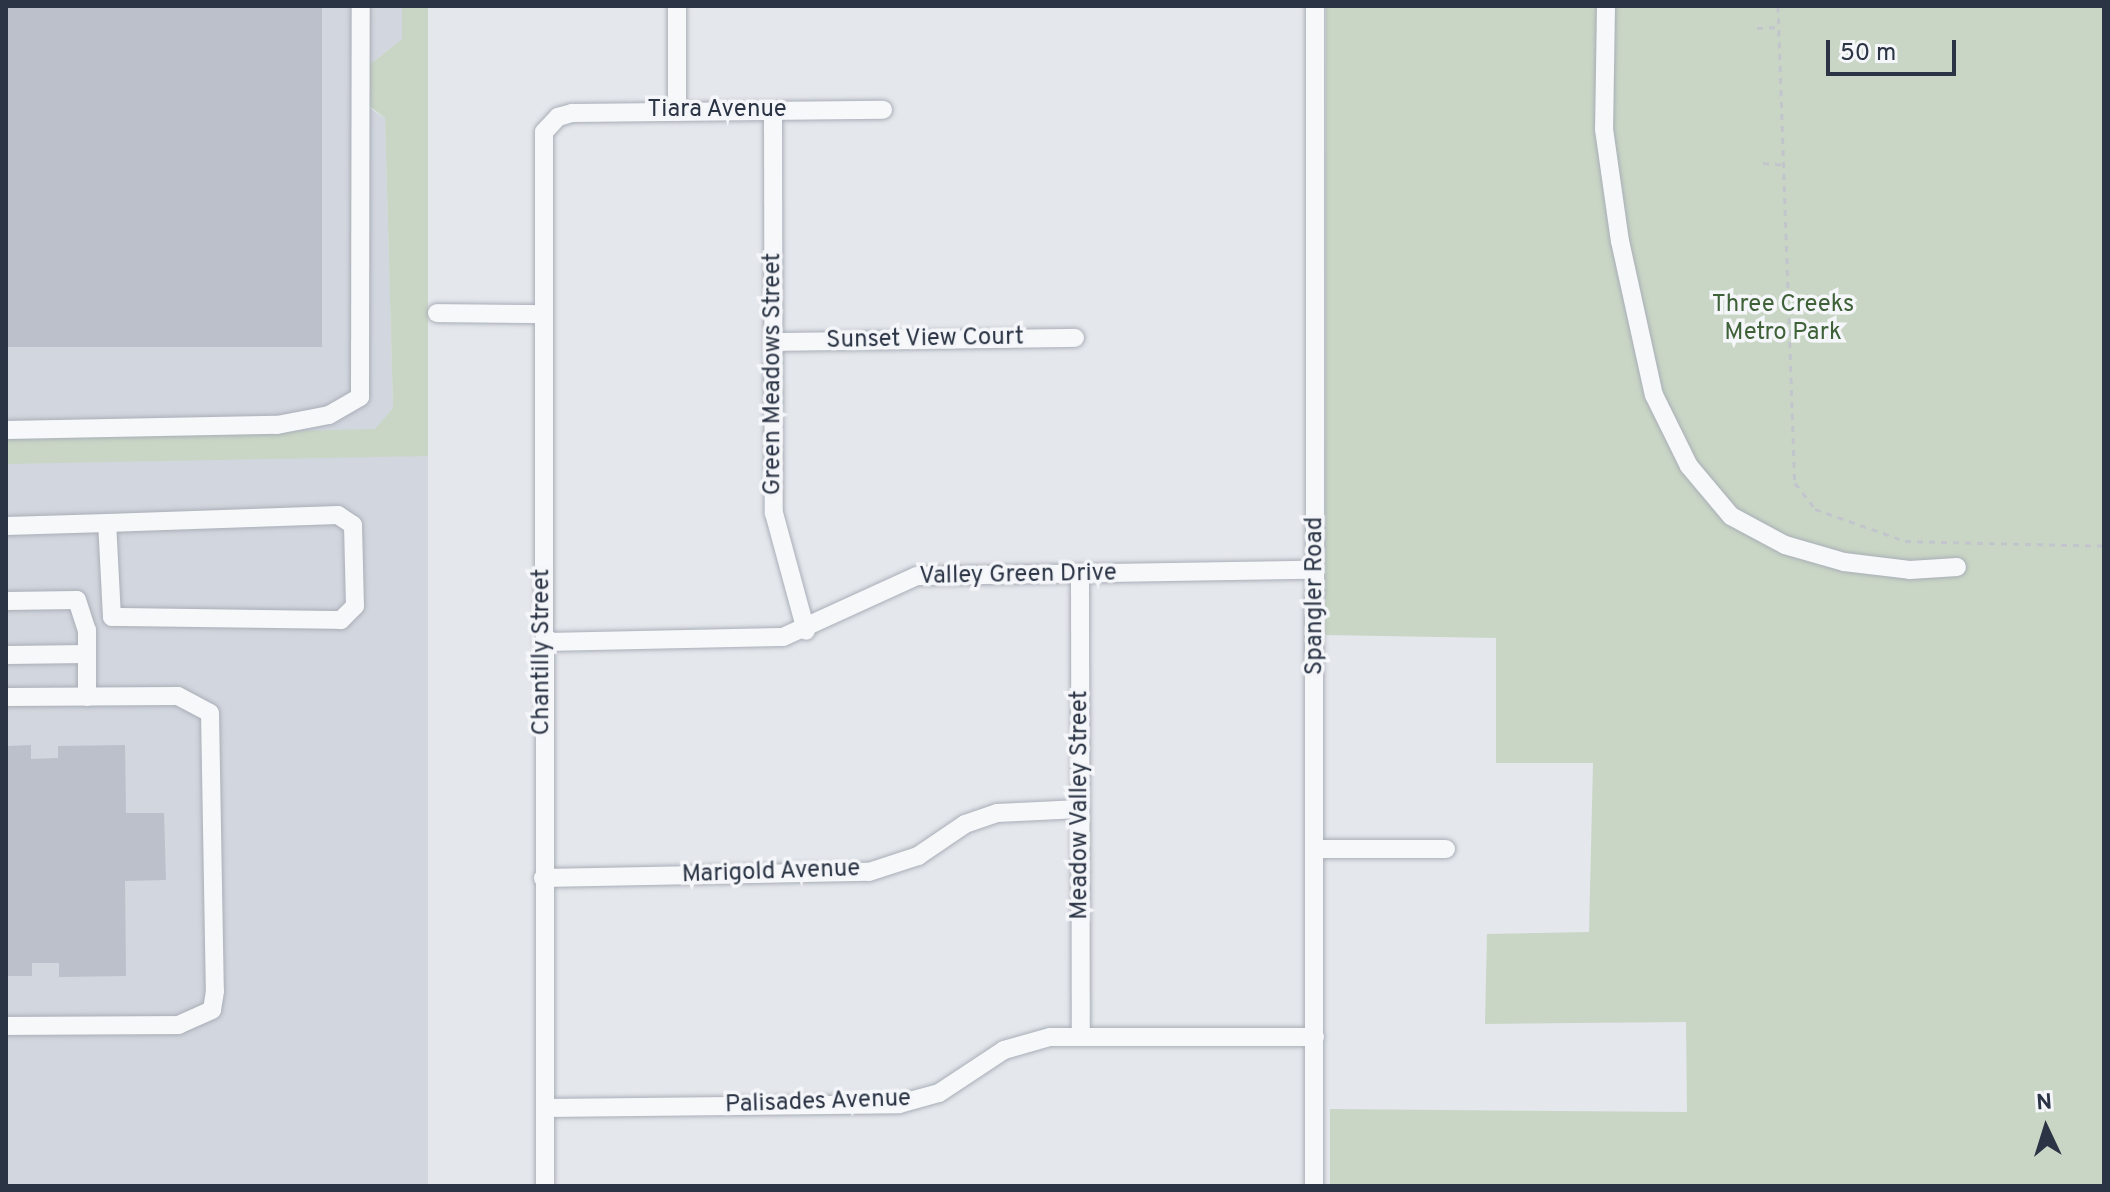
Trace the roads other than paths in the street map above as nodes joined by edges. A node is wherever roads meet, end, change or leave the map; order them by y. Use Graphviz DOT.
graph roads {
  1 [pos="361,6"];
  2 [pos="677,6"];
  3 [pos="1315,6"];
  4 [pos="1606,6"];
  5 [pos="883,110"];
  6 [pos="773,111"];
  7 [pos="677,112"];
  8 [pos="552,121"];
  9 [pos="437,313"];
  10 [pos="541,314"];
  11 [pos="1075,338"];
  12 [pos="774,342"];
  13 [pos="6,430"];
  14 [pos="107,523"];
  15 [pos="6,526"];
  16 [pos="1957,567"];
  17 [pos="1315,570"];
  18 [pos="1080,574"];
  19 [pos="6,601"];
  20 [pos="806,631"];
  21 [pos="543,642"];
  22 [pos="87,654"];
  23 [pos="6,655"];
  24 [pos="6,697"];
  25 [pos="87,697"];
  26 [pos="1080,809"];
  27 [pos="1315,849"];
  28 [pos="1446,849"];
  29 [pos="543,878"];
  30 [pos="6,1026"];
  31 [pos="1081,1036"];
  32 [pos="1315,1037"];
  33 [pos="545,1108"];
  34 [pos="545,1186"];
  35 [pos="1314,1186"];
  1 -- 13 [label="street"];
  2 -- 7 [label="street"];
  3 -- 17 [label="street, Spangler Road"];
  4 -- 16 [label="street"];
  5 -- 6 [label="street, Tiara Avenue"];
  6 -- 7 [label="street, Tiara Avenue"];
  6 -- 12 [label="street, Green Meadows Street"];
  7 -- 8 [label="street, Tiara Avenue"];
  8 -- 10 [label="street, Chantilly Street"];
  9 -- 10 [label="street"];
  10 -- 21 [label="street, Chantilly Street"];
  11 -- 12 [label="street, Sunset View Court"];
  12 -- 20 [label="street, Green Meadows Street"];
  14 -- 14 [label="street"];
  14 -- 15 [label="street"];
  17 -- 18 [label="street, Valley Green Drive"];
  17 -- 27 [label="street, Spangler Road"];
  18 -- 20 [label="street, Valley Green Drive"];
  18 -- 26 [label="street, Meadow Valley Street"];
  19 -- 22 [label="street"];
  20 -- 21 [label="street, Valley Green Drive"];
  21 -- 29 [label="street, Chantilly Street"];
  22 -- 23 [label="street"];
  22 -- 25 [label="street"];
  24 -- 25 [label="street"];
  25 -- 30 [label="street"];
  26 -- 29 [label="street, Marigold Avenue"];
  26 -- 31 [label="street, Meadow Valley Street"];
  27 -- 28 [label="street"];
  27 -- 32 [label="street, Spangler Road"];
  29 -- 33 [label="street, Chantilly Street"];
  31 -- 32 [label="street, Palisades Avenue"];
  31 -- 33 [label="street, Palisades Avenue"];
  32 -- 35 [label="street, Spangler Road"];
  33 -- 34 [label="street, Chantilly Street"];
}
